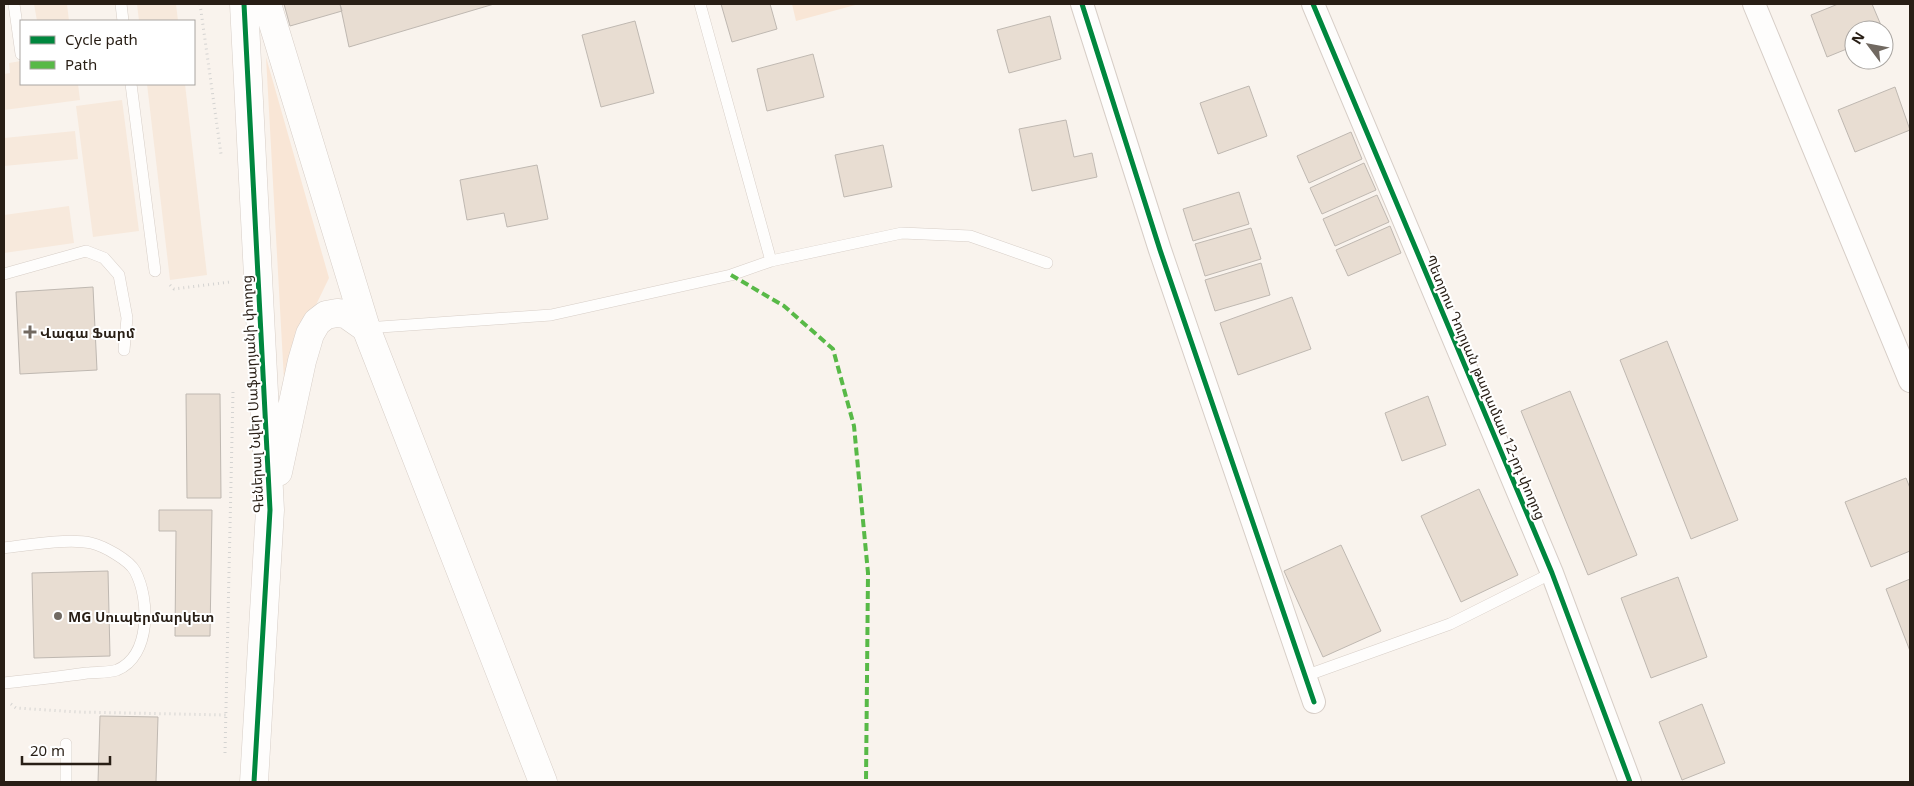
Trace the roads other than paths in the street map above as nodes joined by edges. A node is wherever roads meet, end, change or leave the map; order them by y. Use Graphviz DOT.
graph roads {
  1 [pos="14,4"];
  2 [pos="121,4"];
  3 [pos="244,4"];
  4 [pos="267,4"];
  5 [pos="700,4"];
  6 [pos="1082,4"];
  7 [pos="1313,4"];
  8 [pos="1754,4"];
  9 [pos="123,20"];
  10 [pos="20,47"];
  11 [pos="131,85"];
  12 [pos="771,260"];
  13 [pos="1047,263"];
  14 [pos="155,271"];
  15 [pos="4,274"];
  16 [pos="366,328"];
  17 [pos="124,350"];
  18 [pos="1910,381"];
  19 [pos="270,510"];
  20 [pos="4,548"];
  21 [pos="1552,573"];
  22 [pos="1305,676"];
  23 [pos="4,683"];
  24 [pos="1314,702"];
  25 [pos="66,744"];
  26 [pos="66,782"];
  27 [pos="254,782"];
  28 [pos="543,782"];
  29 [pos="1630,782"];
  1 -- 10 [label="lane"];
  2 -- 9 [label="lane"];
  3 -- 19 [label="street, Գեներալ Նվեր Սաֆարյանի փողոց"];
  4 -- 16 [label="street"];
  5 -- 12 [label="lane"];
  6 -- 22 [label="street"];
  7 -- 21 [label="street, Պետրոս Դուրյան թաղամաս 12-րդ փողոց"];
  8 -- 18 [label="street"];
  11 -- 14 [label="lane"];
  12 -- 13 [label="lane"];
  12 -- 16 [label="lane"];
  15 -- 17 [label="lane"];
  16 -- 19 [label="street"];
  16 -- 28 [label="street"];
  19 -- 27 [label="street, Գեներալ Նվեր Սաֆարյանի փողոց"];
  20 -- 23 [label="lane"];
  21 -- 22 [label="lane"];
  21 -- 29 [label="street, Պետրոս Դուրյան թաղամաս 12-րդ փողոց"];
  22 -- 24 [label="street"];
  25 -- 26 [label="lane"];
}
